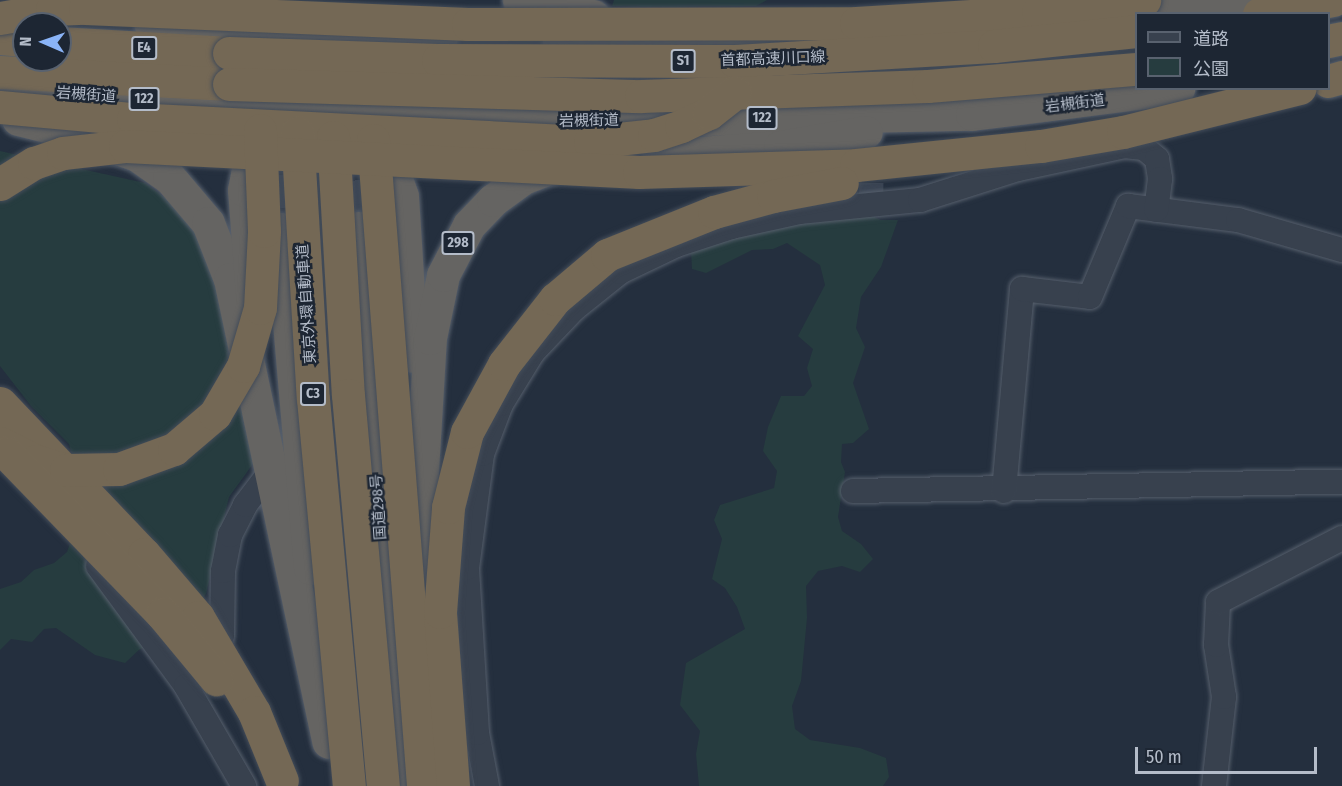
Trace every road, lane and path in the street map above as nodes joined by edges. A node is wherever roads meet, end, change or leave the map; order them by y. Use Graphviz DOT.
graph roads {
  1 [pos="254,0"];
  2 [pos="291,0"];
  3 [pos="327,0"];
  4 [pos="365,0"];
  5 [pos="519,0"];
  6 [pos="793,0"];
  7 [pos="1144,0"];
  8 [pos="1240,0"];
  9 [pos="1333,0"];
  10 [pos="1170,12"];
  11 [pos="1270,12"];
  12 [pos="0,16"];
  13 [pos="1135,16"];
  14 [pos="1135,31"];
  15 [pos="282,34"];
  16 [pos="731,42"];
  17 [pos="72,46"];
  18 [pos="332,51"];
  19 [pos="0,61"];
  20 [pos="1135,69"];
  21 [pos="0,72"];
  22 [pos="229,81"];
  23 [pos="0,89"];
  24 [pos="1162,90"];
  25 [pos="1292,90"];
  26 [pos="293,93"];
  27 [pos="0,108"];
  28 [pos="345,111"];
  29 [pos="972,114"];
  30 [pos="0,115"];
  31 [pos="1041,147"];
  32 [pos="0,184"];
  33 [pos="1156,210"];
  34 [pos="359,228"];
  35 [pos="281,229"];
  36 [pos="1342,250"];
  37 [pos="0,403"];
  38 [pos="0,444"];
  39 [pos="271,471"];
  40 [pos="1342,482"];
  41 [pos="853,491"];
  42 [pos="1004,491"];
  43 [pos="419,522"];
  44 [pos="1342,538"];
  45 [pos="186,686"];
  46 [pos="426,737"];
  47 [pos="328,742"];
  48 [pos="283,784"];
  49 [pos="244,786"];
  50 [pos="333,786"];
  51 [pos="349,786"];
  52 [pos="383,786"];
  53 [pos="405,786"];
  54 [pos="423,786"];
  55 [pos="429,786"];
  56 [pos="438,786"];
  57 [pos="453,786"];
  58 [pos="487,786"];
  59 [pos="1214,786"];
  1 -- 15 [label="highway"];
  1 -- 38 [label="highway, bridge"];
  2 -- 51 [label="highway, 東京外環自動車道 / C3, bridge"];
  3 -- 52 [label="highway, C3, bridge"];
  4 -- 18 [label="highway"];
  4 -- 54 [label="highway, bridge"];
  5 -- 16 [label="highway"];
  6 -- 27 [label="highway, bridge"];
  7 -- 12 [label="highway, bridge"];
  8 -- 10 [label="highway"];
  9 -- 11 [label="highway"];
  12 -- 15 [label="highway, 122"];
  13 -- 16 [label="highway, 122"];
  14 -- 22 [label="highway, 首都高速川口線 / S1, bridge"];
  15 -- 18 [label="highway, 122"];
  16 -- 18 [label="highway, 122"];
  17 -- 22 [label="highway, E4"];
  18 -- 26 [label="highway"];
  18 -- 29 [label="highway, 122"];
  19 -- 26 [label="highway, 122"];
  20 -- 22 [label="highway, S1, bridge"];
  21 -- 22 [label="highway, E4"];
  22 -- 23 [label="highway, 岩槻街道 / 122"];
  22 -- 26 [label="highway, 岩槻街道 / 122"];
  24 -- 29 [label="highway, 岩槻街道 / 122"];
  25 -- 31 [label="highway, bridge"];
  26 -- 28 [label="highway, 岩槻街道 / 122"];
  26 -- 39 [label="highway"];
  28 -- 29 [label="highway, 岩槻街道 / 122"];
  28 -- 43 [label="highway"];
  29 -- 43 [label="highway, 298"];
  30 -- 39 [label="highway"];
  31 -- 32 [label="highway, bridge"];
  31 -- 57 [label="highway, bridge"];
  33 -- 36 [label="street"];
  33 -- 42 [label="street"];
  33 -- 58 [label="street"];
  34 -- 53 [label="highway, 国道298号"];
  35 -- 47 [label="highway"];
  37 -- 48 [label="highway, bridge"];
  38 -- 45 [label="street"];
  38 -- 48 [label="highway, bridge"];
  39 -- 45 [label="street"];
  39 -- 47 [label="highway"];
  40 -- 42 [label="street"];
  41 -- 42 [label="street"];
  43 -- 46 [label="highway, 298"];
  44 -- 59 [label="street"];
  45 -- 49 [label="street"];
  46 -- 55 [label="highway, 298"];
  46 -- 56 [label="street"];
  47 -- 50 [label="highway"];
}
